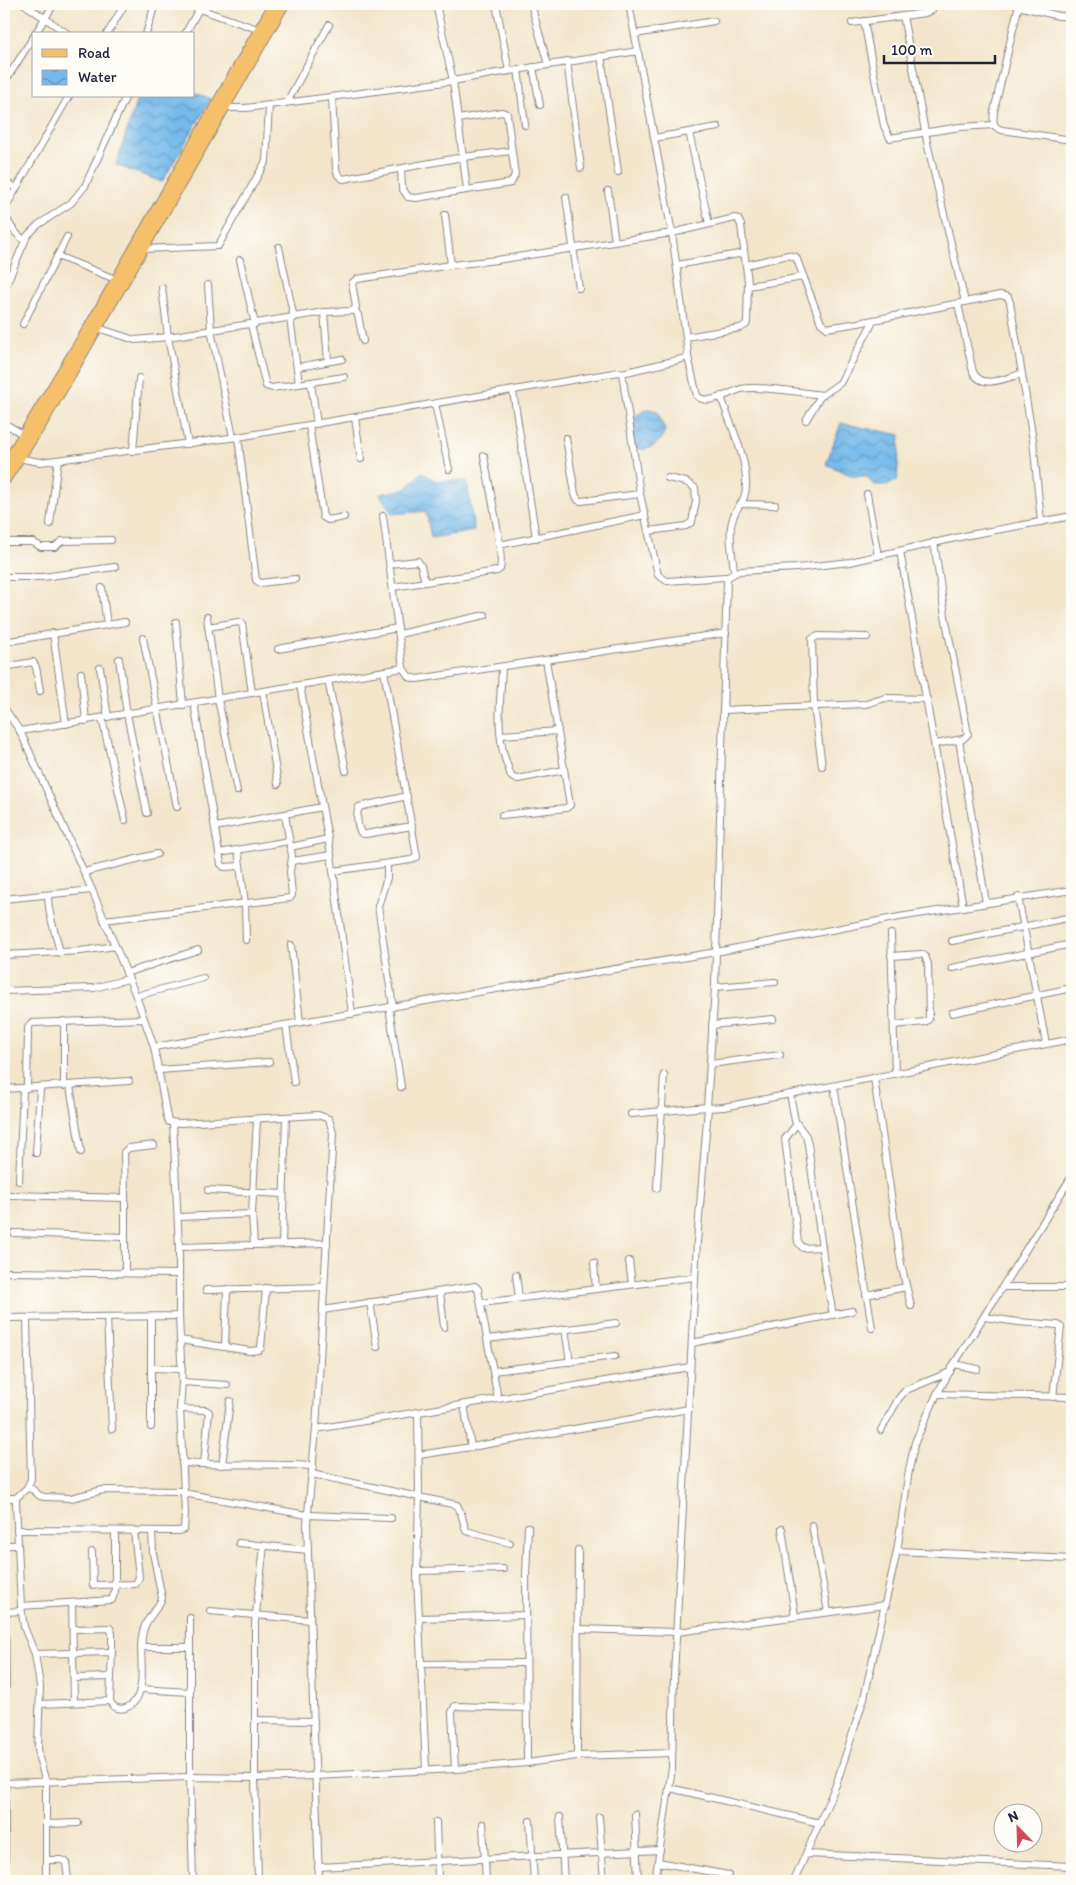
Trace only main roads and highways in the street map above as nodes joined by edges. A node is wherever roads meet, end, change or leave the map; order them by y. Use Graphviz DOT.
graph roads {
  1 [pos="274,4"];
  2 [pos="284,4"];
  3 [pos="263,31"];
  4 [pos="222,103"];
  5 [pos="94,327"];
  6 [pos="71,366"];
  7 [pos="15,457"];
  8 [pos="4,467"];
  9 [pos="4,481"];
  1 -- 3 [label="main road"];
  2 -- 3 [label="main road"];
  3 -- 4 [label="main road"];
  4 -- 5 [label="main road"];
  4 -- 5 [label="main road"];
  5 -- 6 [label="main road"];
  6 -- 7 [label="main road"];
  6 -- 7 [label="main road"];
  7 -- 8 [label="main road"];
  7 -- 9 [label="main road"];
}
